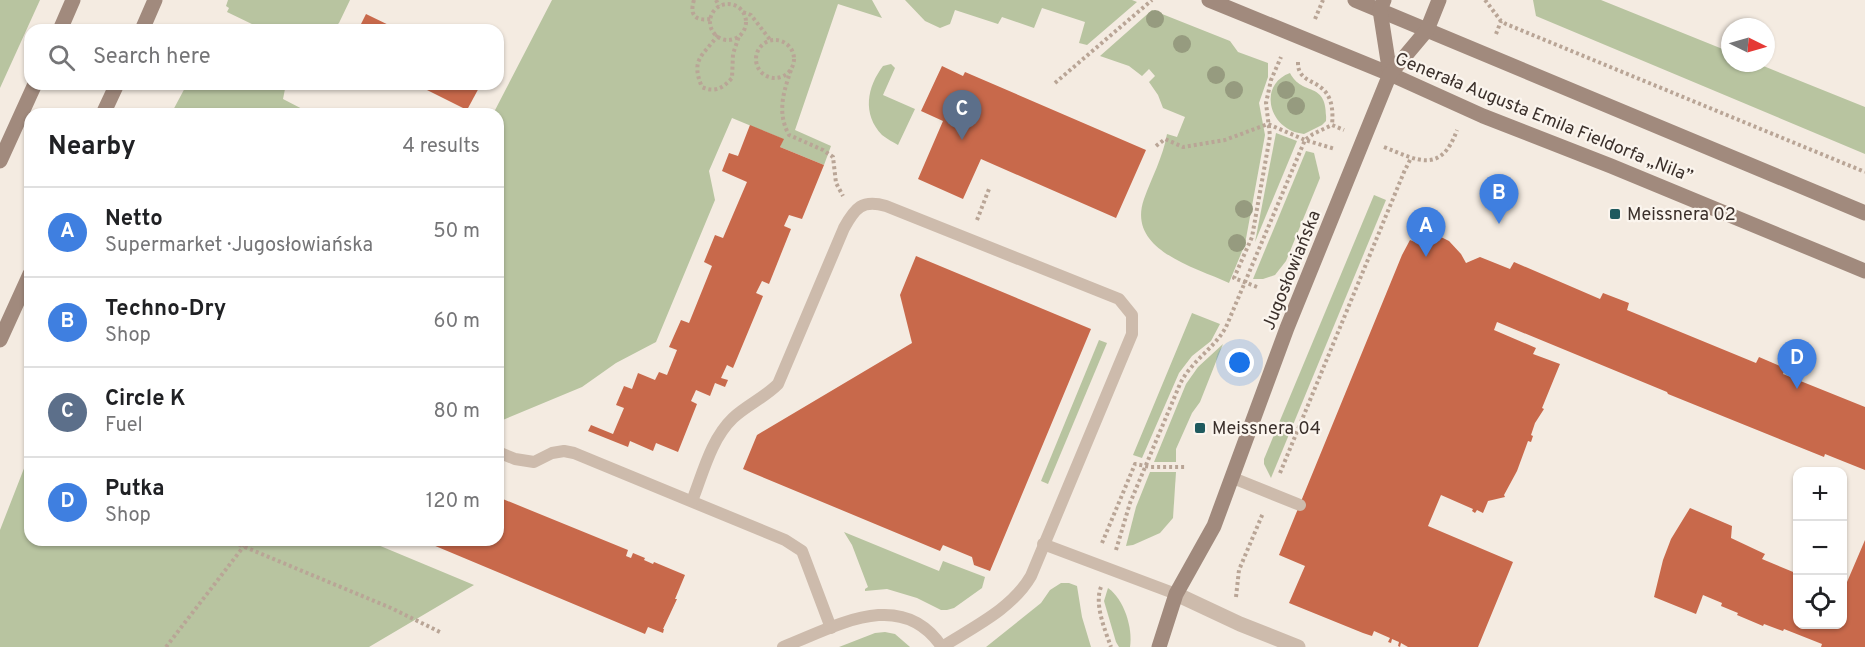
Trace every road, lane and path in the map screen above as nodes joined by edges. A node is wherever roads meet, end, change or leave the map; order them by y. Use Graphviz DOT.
graph roads {
  1 [pos="74,0"];
  2 [pos="155,0"];
  3 [pos="694,0"];
  4 [pos="716,0"];
  5 [pos="1152,0"];
  6 [pos="1209,0"];
  7 [pos="1355,0"];
  8 [pos="1439,0"];
  9 [pos="1485,0"];
  10 [pos="1382,5"];
  11 [pos="719,6"];
  12 [pos="743,12"];
  13 [pos="711,19"];
  14 [pos="1501,21"];
  15 [pos="63,24"];
  16 [pos="145,24"];
  17 [pos="1427,30"];
  18 [pos="718,35"];
  19 [pos="739,36"];
  20 [pos="771,41"];
  21 [pos="1488,55"];
  22 [pos="1281,57"];
  23 [pos="791,70"];
  24 [pos="1390,74"];
  25 [pos="1055,83"];
  26 [pos="32,90"];
  27 [pos="114,90"];
  28 [pos="24,108"];
  29 [pos="24,108"];
  30 [pos="106,108"];
  31 [pos="1466,108"];
  32 [pos="1268,124"];
  33 [pos="1365,139"];
  34 [pos="1305,140"];
  35 [pos="1156,146"];
  36 [pos="1337,149"];
  37 [pos="1411,158"];
  38 [pos="0,161"];
  39 [pos="1865,172"];
  40 [pos="989,189"];
  41 [pos="852,213"];
  42 [pos="1865,213"];
  43 [pos="969,240"];
  44 [pos="1865,271"];
  45 [pos="1245,282"];
  46 [pos="24,287"];
  47 [pos="1257,287"];
  48 [pos="0,340"];
  49 [pos="504,454"];
  50 [pos="1145,466"];
  51 [pos="1186,466"];
  52 [pos="1233,478"];
  53 [pos="1271,494"];
  54 [pos="692,501"];
  55 [pos="1300,505"];
  56 [pos="1044,544"];
  57 [pos="1102,544"];
  58 [pos="244,546"];
  59 [pos="1108,569"];
  60 [pos="1176,594"];
  61 [pos="1228,618"];
  62 [pos="831,628"];
  63 [pos="440,632"];
  64 [pos="166,647"];
  65 [pos="783,647"];
  66 [pos="942,647"];
  67 [pos="1111,647"];
  68 [pos="1159,647"];
  69 [pos="1296,647"];
  1 -- 15 [label="street"];
  2 -- 16 [label="street"];
  3 -- 13 [label="path"];
  4 -- 11 [label="path"];
  5 -- 25 [label="path"];
  6 -- 24 [label="street, Generała Augusta Emila Fieldorfa „Nila”"];
  7 -- 10 [label="street, Generała Augusta Emila Fieldorfa „Nila”"];
  8 -- 17 [label="street"];
  9 -- 14 [label="path"];
  10 -- 17 [label="street, Generała Augusta Emila Fieldorfa „Nila”"];
  10 -- 24 [label="street"];
  11 -- 12 [label="path"];
  11 -- 13 [label="path"];
  12 -- 19 [label="path"];
  12 -- 20 [label="path"];
  13 -- 18 [label="path"];
  14 -- 21 [label="path"];
  14 -- 39 [label="path"];
  17 -- 21 [label="street, Generała Augusta Emila Fieldorfa „Nila”"];
  17 -- 24 [label="street"];
  18 -- 19 [label="path"];
  18 -- 19 [label="path"];
  20 -- 23 [label="path"];
  20 -- 23 [label="path"];
  21 -- 42 [label="street, Generała Augusta Emila Fieldorfa „Nila”"];
  22 -- 32 [label="path"];
  23 -- 41 [label="path"];
  24 -- 31 [label="street, Generała Augusta Emila Fieldorfa „Nila”"];
  24 -- 33 [label="street, Jugosłowiańska"];
  26 -- 28 [label="street"];
  27 -- 30 [label="street"];
  29 -- 38 [label="street"];
  31 -- 37 [label="path"];
  31 -- 44 [label="street, Generała Augusta Emila Fieldorfa „Nila”"];
  32 -- 34 [label="path"];
  32 -- 35 [label="path"];
  32 -- 45 [label="path"];
  33 -- 34 [label="path"];
  33 -- 37 [label="path"];
  33 -- 52 [label="street, Jugosłowiańska"];
  34 -- 36 [label="path"];
  34 -- 45 [label="path"];
  37 -- 53 [label="path"];
  40 -- 43 [label="path"];
  41 -- 43 [label="lane"];
  41 -- 54 [label="lane"];
  43 -- 56 [label="lane"];
  45 -- 47 [label="path"];
  45 -- 50 [label="path"];
  46 -- 48 [label="street"];
  49 -- 54 [label="lane"];
  50 -- 51 [label="path"];
  50 -- 57 [label="path"];
  50 -- 59 [label="path"];
  52 -- 53 [label="lane"];
  52 -- 60 [label="street, Jugosłowiańska"];
  53 -- 55 [label="lane"];
  53 -- 61 [label="path"];
  54 -- 62 [label="lane"];
  56 -- 59 [label="lane"];
  56 -- 66 [label="lane"];
  58 -- 63 [label="path"];
  58 -- 64 [label="path"];
  59 -- 60 [label="lane"];
  59 -- 67 [label="path"];
  60 -- 61 [label="street"];
  60 -- 68 [label="street, Jugosłowiańska"];
  61 -- 69 [label="street"];
  62 -- 65 [label="lane"];
  62 -- 66 [label="lane"];
}
